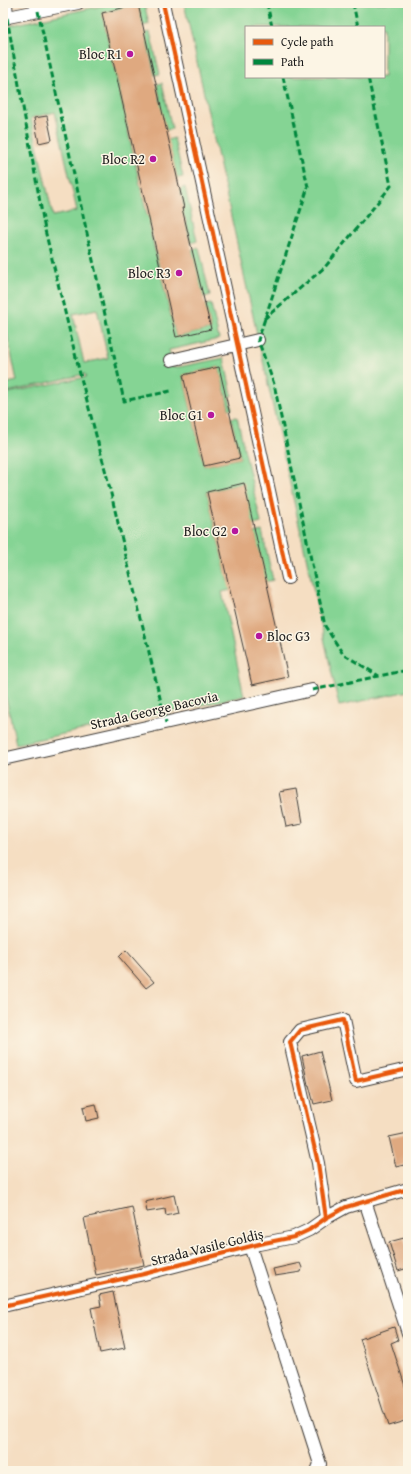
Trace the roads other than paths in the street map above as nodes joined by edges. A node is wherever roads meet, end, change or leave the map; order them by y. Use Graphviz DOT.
graph roads {
  1 [pos="6,3"];
  2 [pos="78,3"];
  3 [pos="163,3"];
  4 [pos="5,18"];
  5 [pos="258,340"];
  6 [pos="238,345"];
  7 [pos="171,360"];
  8 [pos="288,578"];
  9 [pos="312,690"];
  10 [pos="3,760"];
  11 [pos="408,1069"];
  12 [pos="408,1189"];
  13 [pos="365,1201"];
  14 [pos="326,1218"];
  15 [pos="250,1246"];
  16 [pos="3,1306"];
  17 [pos="408,1334"];
  18 [pos="317,1471"];
  1 -- 4 [label="street"];
  2 -- 4 [label="street"];
  3 -- 6 [label="street"];
  5 -- 6 [label="street"];
  6 -- 7 [label="street"];
  6 -- 8 [label="street"];
  9 -- 10 [label="street, Strada George Bacovia"];
  11 -- 14 [label="street"];
  12 -- 13 [label="street, Strada Vasile Goldiș"];
  13 -- 14 [label="street, Strada Vasile Goldiș"];
  13 -- 17 [label="street"];
  14 -- 15 [label="street, Strada Vasile Goldiș"];
  15 -- 16 [label="street, Strada Vasile Goldiș"];
  15 -- 18 [label="street"];
}
